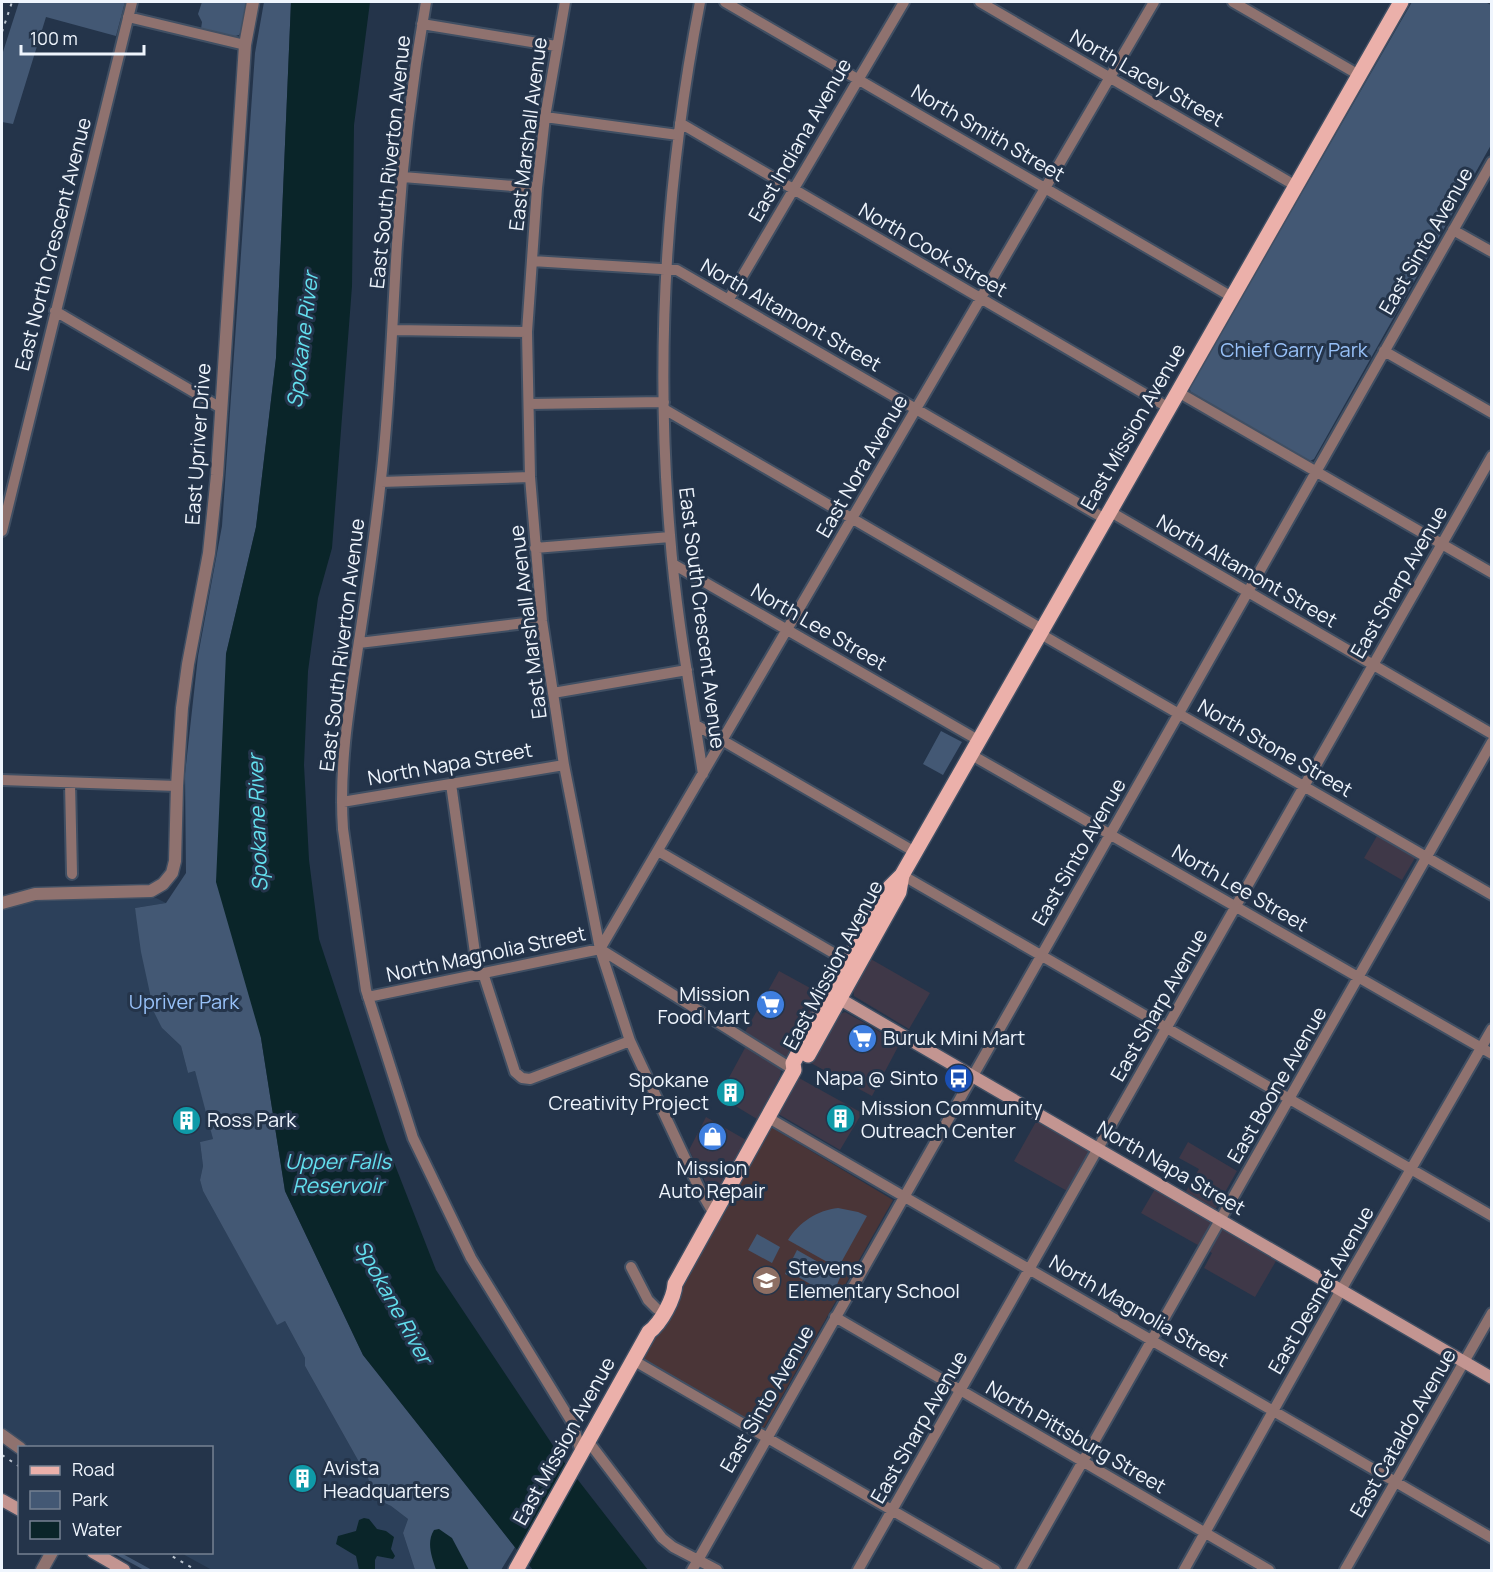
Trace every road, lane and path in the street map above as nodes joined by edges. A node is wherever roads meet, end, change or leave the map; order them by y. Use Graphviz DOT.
graph roads {
  1 [pos="132,2"];
  2 [pos="253,2"];
  3 [pos="426,2"];
  4 [pos="565,2"];
  5 [pos="699,2"];
  6 [pos="725,2"];
  7 [pos="904,2"];
  8 [pos="980,2"];
  9 [pos="1154,2"];
  10 [pos="1233,2"];
  11 [pos="1401,2"];
  12 [pos="128,17"];
  13 [pos="422,24"];
  14 [pos="245,45"];
  15 [pos="556,46"];
  16 [pos="1359,75"];
  17 [pos="1110,78"];
  18 [pos="859,79"];
  19 [pos="545,117"];
  20 [pos="679,129"];
  21 [pos="1491,162"];
  22 [pos="403,177"];
  23 [pos="1296,186"];
  24 [pos="1045,187"];
  25 [pos="537,188"];
  26 [pos="795,189"];
  27 [pos="1453,230"];
  28 [pos="1491,252"];
  29 [pos="532,261"];
  30 [pos="666,268"];
  31 [pos="1232,297"];
  32 [pos="980,298"];
  33 [pos="729,299"];
  34 [pos="55,311"];
  35 [pos="393,330"];
  36 [pos="527,332"];
  37 [pos="1384,351"];
  38 [pos="1178,392"];
  39 [pos="529,404"];
  40 [pos="664,406"];
  41 [pos="220,408"];
  42 [pos="1169,408"];
  43 [pos="917,409"];
  44 [pos="1491,413"];
  45 [pos="1491,456"];
  46 [pos="1316,471"];
  47 [pos="530,477"];
  48 [pos="381,482"];
  49 [pos="1107,515"];
  50 [pos="852,519"];
  51 [pos="2,531"];
  52 [pos="670,537"];
  53 [pos="1441,544"];
  54 [pos="535,548"];
  55 [pos="673,564"];
  56 [pos="1491,573"];
  57 [pos="1246,591"];
  58 [pos="542,621"];
  59 [pos="787,630"];
  60 [pos="1040,631"];
  61 [pos="359,643"];
  62 [pos="1372,665"];
  63 [pos="687,670"];
  64 [pos="553,693"];
  65 [pos="1179,713"];
  66 [pos="696,725"];
  67 [pos="1491,734"];
  68 [pos="978,740"];
  69 [pos="723,741"];
  70 [pos="1491,742"];
  71 [pos="970,754"];
  72 [pos="564,765"];
  73 [pos="703,774"];
  74 [pos="2,780"];
  75 [pos="70,783"];
  76 [pos="451,784"];
  77 [pos="177,786"];
  78 [pos="1304,786"];
  79 [pos="342,802"];
  80 [pos="1110,834"];
  81 [pos="658,851"];
  82 [pos="915,852"];
  83 [pos="1426,856"];
  84 [pos="72,874"];
  85 [pos="902,875"];
  86 [pos="1491,895"];
  87 [pos="2,903"];
  88 [pos="1235,907"];
  89 [pos="600,949"];
  90 [pos="1040,955"];
  91 [pos="847,961"];
  92 [pos="480,974"];
  93 [pos="1359,978"];
  94 [pos="835,996"];
  95 [pos="368,997"];
  96 [pos="1167,1028"];
  97 [pos="1491,1029"];
  98 [pos="630,1041"];
  99 [pos="1480,1048"];
  100 [pos="1491,1054"];
  101 [pos="794,1070"];
  102 [pos="972,1076"];
  103 [pos="1289,1099"];
  104 [pos="767,1117"];
  105 [pos="1099,1149"];
  106 [pos="1411,1169"];
  107 [pos="903,1196"];
  108 [pos="714,1214"];
  109 [pos="1491,1216"];
  110 [pos="1220,1220"];
  111 [pos="631,1267"];
  112 [pos="1030,1269"];
  113 [pos="675,1284"];
  114 [pos="1341,1290"];
  115 [pos="657,1309"];
  116 [pos="1491,1313"];
  117 [pos="835,1317"];
  118 [pos="649,1332"];
  119 [pos="1152,1340"];
  120 [pos="633,1360"];
  121 [pos="1464,1362"];
  122 [pos="1491,1378"];
  123 [pos="961,1390"];
  124 [pos="1273,1411"];
  125 [pos="573,1424"];
  126 [pos="597,1425"];
  127 [pos="2,1435"];
  128 [pos="766,1438"];
  129 [pos="18,1447"];
  130 [pos="583,1450"];
  131 [pos="1083,1461"];
  132 [pos="1396,1483"];
  133 [pos="2,1500"];
  134 [pos="18,1509"];
  135 [pos="892,1511"];
  136 [pos="1205,1534"];
  137 [pos="1491,1538"];
  138 [pos="51,1554"];
  139 [pos="96,1554"];
  140 [pos="698,1560"];
  141 [pos="42,1570"];
  142 [pos="124,1570"];
  143 [pos="516,1570"];
  144 [pos="692,1570"];
  145 [pos="717,1570"];
  146 [pos="858,1570"];
  147 [pos="995,1570"];
  148 [pos="1021,1570"];
  149 [pos="1184,1570"];
  150 [pos="1269,1570"];
  151 [pos="1345,1570"];
  1 -- 12 [label="street, East North Crescent Avenue"];
  2 -- 14 [label="street, East Upriver Drive"];
  3 -- 13 [label="street, East South Riverton Avenue"];
  4 -- 15 [label="street, East Marshall Avenue"];
  5 -- 20 [label="street, East South Crescent Avenue"];
  6 -- 18 [label="street, North Smith Street"];
  7 -- 18 [label="street, East Indiana Avenue"];
  8 -- 17 [label="street, North Lacey Street"];
  9 -- 17 [label="street, East Nora Avenue"];
  10 -- 16 [label="street"];
  11 -- 16 [label="main road, East Mission Avenue"];
  12 -- 14 [label="street"];
  12 -- 34 [label="street, East North Crescent Avenue"];
  13 -- 15 [label="street"];
  13 -- 22 [label="street, East South Riverton Avenue"];
  14 -- 41 [label="street, East Upriver Drive"];
  15 -- 19 [label="street, East Marshall Avenue"];
  16 -- 23 [label="main road, East Mission Avenue"];
  17 -- 23 [label="street, North Lacey Street"];
  17 -- 24 [label="street, East Nora Avenue"];
  18 -- 24 [label="street, North Smith Street"];
  18 -- 26 [label="street, East Indiana Avenue"];
  19 -- 20 [label="street, North Cook Street"];
  19 -- 25 [label="street, East Marshall Avenue"];
  20 -- 26 [label="street, North Cook Street"];
  20 -- 30 [label="street, East South Crescent Avenue"];
  21 -- 27 [label="street, East Sinto Avenue"];
  22 -- 25 [label="street"];
  22 -- 35 [label="street, East South Riverton Avenue"];
  23 -- 31 [label="main road, East Mission Avenue"];
  24 -- 31 [label="street, North Smith Street"];
  24 -- 32 [label="street, East Nora Avenue"];
  25 -- 29 [label="street, East Marshall Avenue"];
  26 -- 32 [label="street, North Cook Street"];
  26 -- 33 [label="street, East Indiana Avenue"];
  27 -- 28 [label="street"];
  27 -- 37 [label="street, East Sinto Avenue"];
  29 -- 30 [label="street, North Altamont Street"];
  29 -- 36 [label="street, East Marshall Avenue"];
  30 -- 33 [label="street, North Altamont Street"];
  30 -- 40 [label="street, East South Crescent Avenue"];
  31 -- 38 [label="main road, East Mission Avenue"];
  32 -- 42 [label="street, North Cook Street"];
  32 -- 43 [label="street, East Nora Avenue"];
  33 -- 43 [label="street, North Altamont Street"];
  34 -- 41 [label="street"];
  34 -- 51 [label="street, East North Crescent Avenue"];
  35 -- 36 [label="street"];
  35 -- 48 [label="street, East South Riverton Avenue"];
  36 -- 39 [label="street, East Marshall Avenue"];
  37 -- 44 [label="street"];
  37 -- 46 [label="street, East Sinto Avenue"];
  38 -- 42 [label="main road, East Mission Avenue"];
  38 -- 46 [label="street"];
  39 -- 40 [label="street"];
  39 -- 47 [label="street, East Marshall Avenue"];
  40 -- 50 [label="street, North Stone Street"];
  40 -- 52 [label="street, East South Crescent Avenue"];
  41 -- 77 [label="street, East Upriver Drive"];
  42 -- 49 [label="main road, East Mission Avenue"];
  43 -- 49 [label="street, North Altamont Street"];
  43 -- 50 [label="street, East Nora Avenue"];
  45 -- 53 [label="street, East Sharp Avenue"];
  46 -- 53 [label="street"];
  46 -- 57 [label="street, East Sinto Avenue"];
  47 -- 48 [label="street"];
  47 -- 54 [label="street, East Marshall Avenue"];
  48 -- 61 [label="street, East South Riverton Avenue"];
  49 -- 57 [label="street, North Altamont Street"];
  49 -- 60 [label="main road, East Mission Avenue"];
  50 -- 59 [label="street, East Nora Avenue"];
  50 -- 60 [label="street, North Stone Street"];
  52 -- 54 [label="street"];
  52 -- 55 [label="street, East South Crescent Avenue"];
  53 -- 56 [label="street"];
  53 -- 62 [label="street, East Sharp Avenue"];
  54 -- 58 [label="street, East Marshall Avenue"];
  55 -- 59 [label="street, North Lee Street"];
  55 -- 63 [label="street, East South Crescent Avenue"];
  57 -- 62 [label="street, North Altamont Street"];
  57 -- 65 [label="street, East Sinto Avenue"];
  58 -- 61 [label="street"];
  58 -- 64 [label="street, East Marshall Avenue"];
  59 -- 68 [label="street, North Lee Street"];
  59 -- 69 [label="street, East Nora Avenue"];
  60 -- 65 [label="street, North Stone Street"];
  60 -- 68 [label="main road, East Mission Avenue"];
  61 -- 79 [label="street, East South Riverton Avenue"];
  62 -- 67 [label="street, North Altamont Street"];
  62 -- 78 [label="street, East Sharp Avenue"];
  63 -- 64 [label="street"];
  63 -- 66 [label="street, East South Crescent Avenue"];
  64 -- 72 [label="street, East Marshall Avenue"];
  65 -- 78 [label="street, North Stone Street"];
  65 -- 80 [label="street, East Sinto Avenue"];
  66 -- 69 [label="street"];
  66 -- 73 [label="street, East South Crescent Avenue"];
  68 -- 71 [label="main road, East Mission Avenue"];
  69 -- 73 [label="street, East Nora Avenue"];
  69 -- 82 [label="street"];
  70 -- 83 [label="street, East Boone Avenue"];
  71 -- 80 [label="street, North Lee Street"];
  71 -- 82 [label="main road, East Mission Avenue"];
  72 -- 76 [label="street, North Napa Street"];
  72 -- 89 [label="street, East Marshall Avenue"];
  73 -- 81 [label="street, East Nora Avenue"];
  74 -- 75 [label="street"];
  75 -- 77 [label="street"];
  75 -- 84 [label="street"];
  76 -- 79 [label="street, North Napa Street"];
  76 -- 92 [label="street"];
  77 -- 87 [label="street, East Upriver Drive"];
  78 -- 83 [label="street, North Stone Street"];
  78 -- 88 [label="street, East Sharp Avenue"];
  79 -- 95 [label="street, East South Riverton Avenue"];
  80 -- 88 [label="street, North Lee Street"];
  80 -- 90 [label="street, East Sinto Avenue"];
  81 -- 89 [label="street, East Nora Avenue"];
  81 -- 91 [label="street"];
  82 -- 85 [label="main road, East Mission Avenue"];
  83 -- 86 [label="street, North Stone Street"];
  83 -- 93 [label="street, East Boone Avenue"];
  85 -- 90 [label="street"];
  85 -- 91 [label="main road, East Mission Avenue"];
  85 -- 94 [label="main road, East Mission Avenue"];
  88 -- 93 [label="street, North Lee Street"];
  88 -- 96 [label="street, East Sharp Avenue"];
  89 -- 92 [label="street, North Magnolia Street"];
  89 -- 98 [label="street, East Marshall Avenue"];
  89 -- 101 [label="street, North Magnolia Street"];
  90 -- 96 [label="street"];
  90 -- 102 [label="street, East Sinto Avenue"];
  91 -- 94 [label="main road, East Mission Avenue"];
  92 -- 95 [label="street, North Magnolia Street"];
  92 -- 98 [label="street"];
  93 -- 99 [label="street, North Lee Street"];
  93 -- 103 [label="street, East Boone Avenue"];
  94 -- 101 [label="main road, East Mission Avenue"];
  94 -- 102 [label="main road, North Napa Street"];
  95 -- 125 [label="street, East South Riverton Avenue"];
  96 -- 103 [label="street"];
  96 -- 105 [label="street, East Sharp Avenue"];
  97 -- 99 [label="street, East Desmet Avenue"];
  98 -- 108 [label="street, East Marshall Avenue"];
  99 -- 100 [label="street, North Lee Street"];
  99 -- 106 [label="street, East Desmet Avenue"];
  101 -- 104 [label="main road, East Mission Avenue"];
  102 -- 105 [label="main road, North Napa Street"];
  102 -- 107 [label="street, East Sinto Avenue"];
  103 -- 106 [label="street"];
  103 -- 110 [label="street, East Boone Avenue"];
  104 -- 107 [label="street, North Magnolia Street"];
  104 -- 108 [label="main road, East Mission Avenue"];
  105 -- 110 [label="main road, North Napa Street"];
  105 -- 112 [label="street, East Sharp Avenue"];
  106 -- 109 [label="street"];
  106 -- 114 [label="street, East Desmet Avenue"];
  107 -- 112 [label="street, North Magnolia Street"];
  107 -- 117 [label="street, East Sinto Avenue"];
  108 -- 113 [label="main road, East Mission Avenue"];
  110 -- 114 [label="main road, North Napa Street"];
  110 -- 119 [label="street, East Boone Avenue"];
  111 -- 115 [label="street"];
  112 -- 119 [label="street, North Magnolia Street"];
  112 -- 123 [label="street, East Sharp Avenue"];
  113 -- 115 [label="main road, East Mission Avenue"];
  113 -- 118 [label="main road, East Mission Avenue"];
  114 -- 121 [label="main road, North Napa Street"];
  114 -- 124 [label="street, East Desmet Avenue"];
  115 -- 118 [label="main road, East Mission Avenue"];
  116 -- 121 [label="street, East Cataldo Avenue"];
  117 -- 123 [label="street, North Pittsburg Street"];
  117 -- 128 [label="street, East Sinto Avenue"];
  118 -- 120 [label="main road, East Mission Avenue"];
  119 -- 124 [label="street, North Magnolia Street"];
  119 -- 131 [label="street, East Boone Avenue"];
  120 -- 126 [label="main road, East Mission Avenue"];
  120 -- 128 [label="street"];
  121 -- 122 [label="main road, North Napa Street"];
  121 -- 132 [label="street, East Cataldo Avenue"];
  123 -- 131 [label="street, North Pittsburg Street"];
  123 -- 135 [label="street, East Sharp Avenue"];
  124 -- 132 [label="street, North Magnolia Street"];
  124 -- 136 [label="street, East Desmet Avenue"];
  125 -- 126 [label="street"];
  125 -- 130 [label="street, East South Riverton Avenue"];
  126 -- 130 [label="main road, East Mission Avenue"];
  127 -- 129 [label="street"];
  128 -- 135 [label="street"];
  128 -- 140 [label="street, East Sinto Avenue"];
  130 -- 140 [label="street"];
  130 -- 143 [label="main road, East Mission Avenue"];
  131 -- 136 [label="street, North Pittsburg Street"];
  131 -- 148 [label="street, East Boone Avenue"];
  132 -- 137 [label="street, North Magnolia Street"];
  132 -- 151 [label="street, East Cataldo Avenue"];
  133 -- 134 [label="main road"];
  135 -- 146 [label="street, East Sharp Avenue"];
  135 -- 147 [label="street"];
  136 -- 149 [label="street, East Desmet Avenue"];
  136 -- 150 [label="street, North Pittsburg Street"];
  138 -- 141 [label="street"];
  139 -- 142 [label="main road"];
  140 -- 144 [label="street, East Sinto Avenue"];
  140 -- 145 [label="street"];
}
